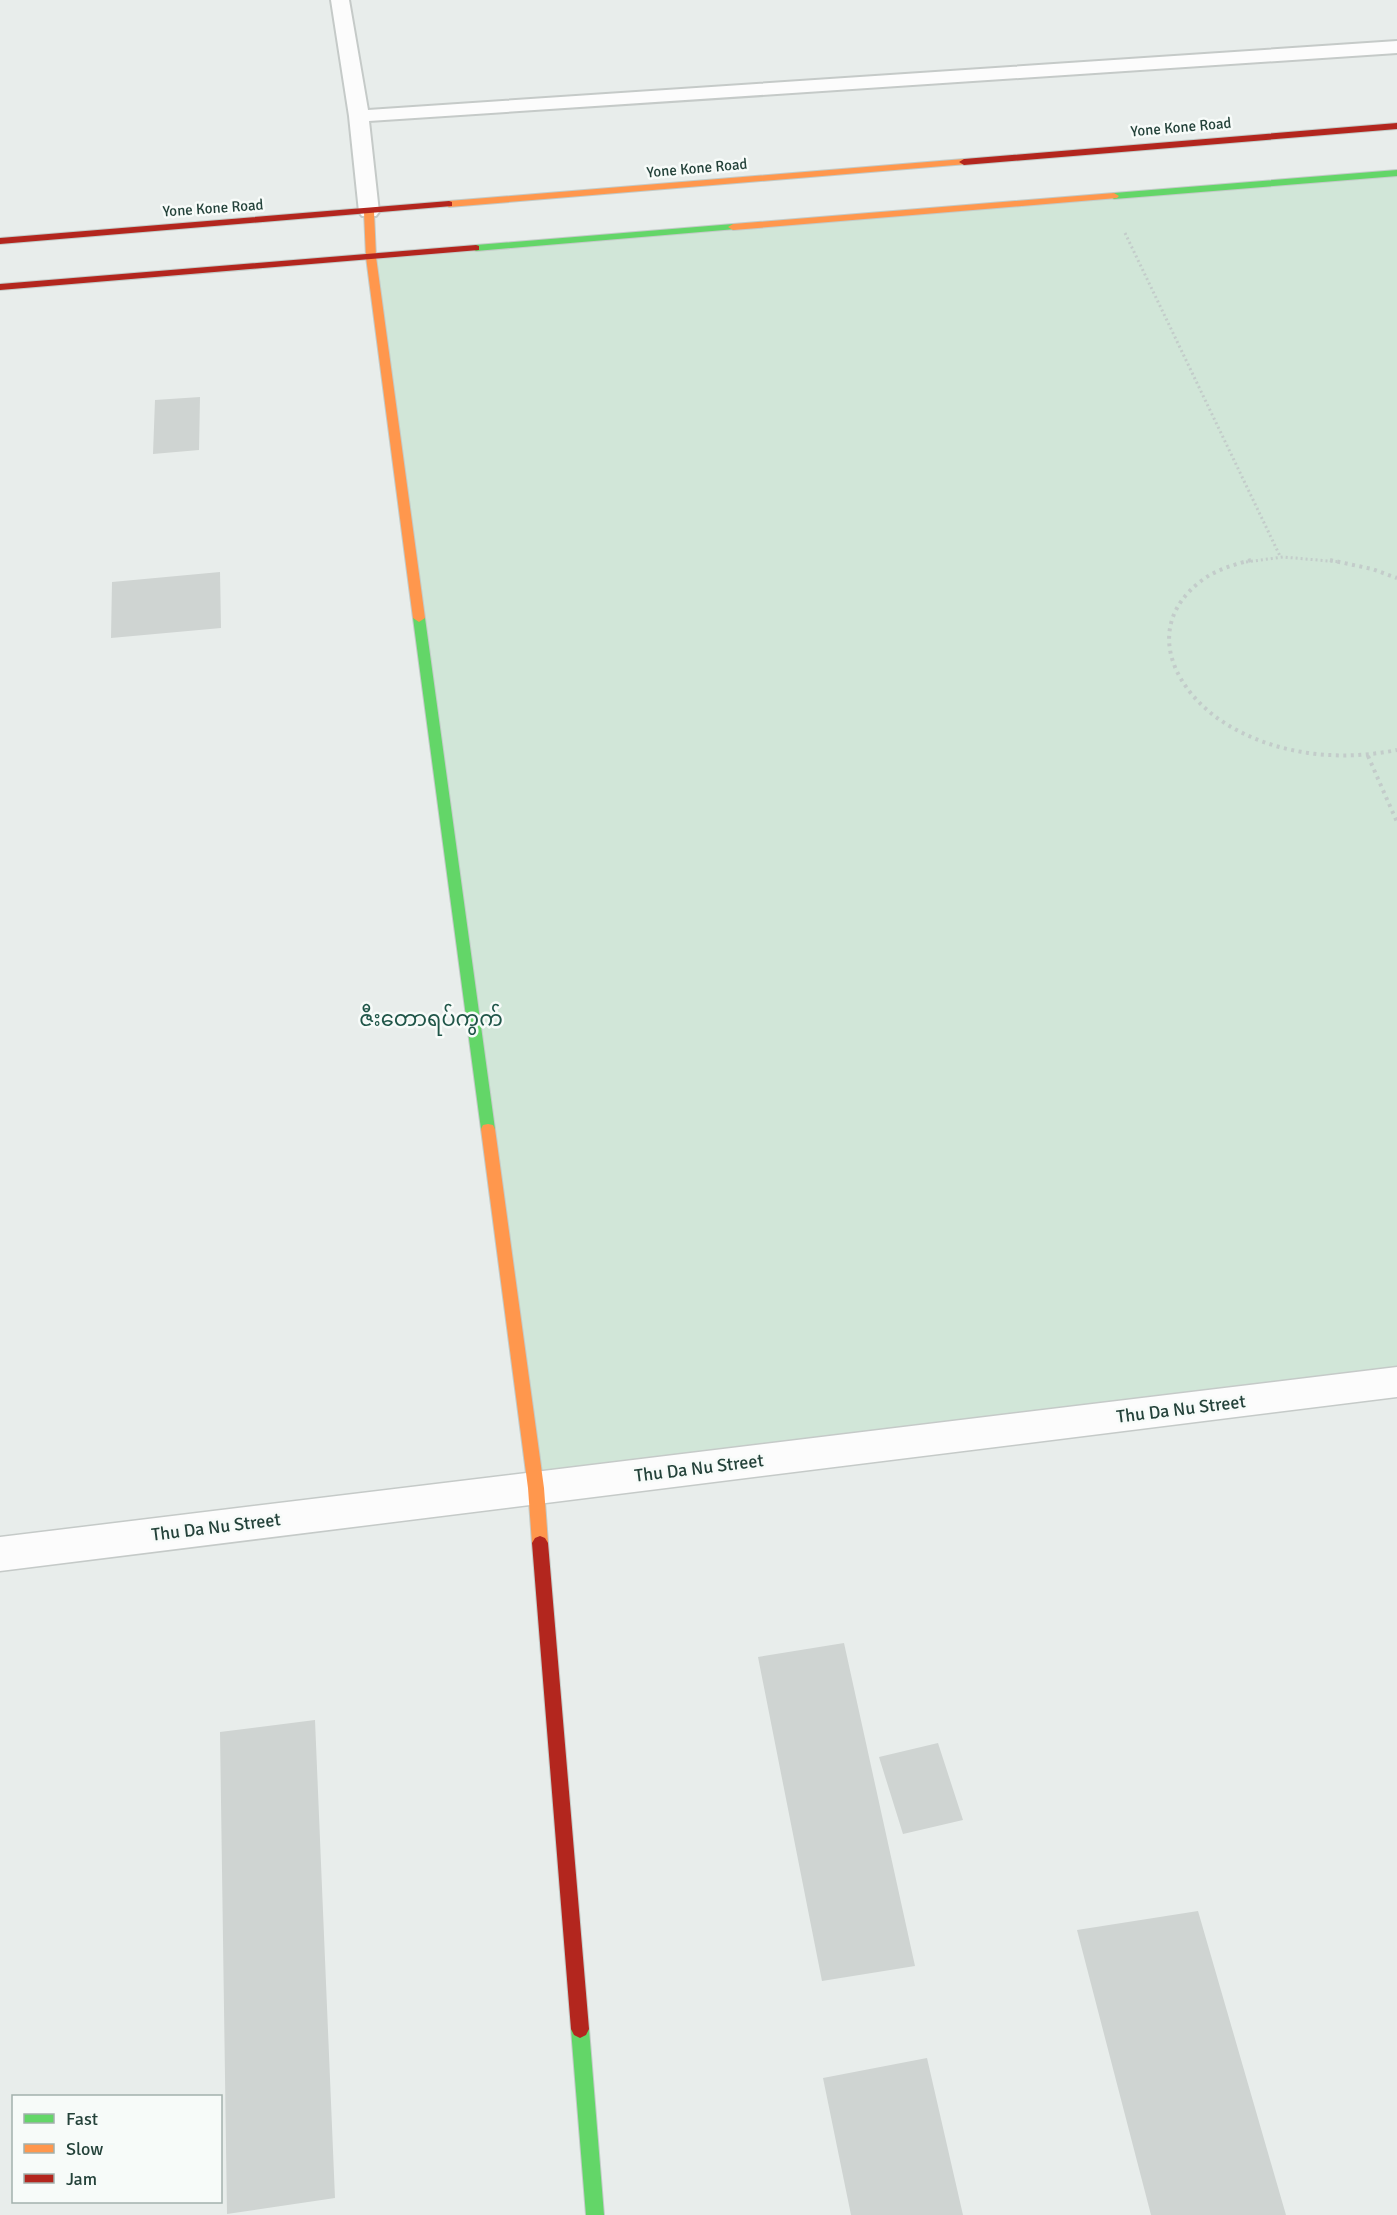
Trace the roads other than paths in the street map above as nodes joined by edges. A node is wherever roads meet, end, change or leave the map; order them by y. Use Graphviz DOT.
graph roads {
  1 [pos="340,0"];
  2 [pos="1397,47"];
  3 [pos="359,116"];
  4 [pos="1397,126"];
  5 [pos="1397,173"];
  6 [pos="369,212"];
  7 [pos="0,241"];
  8 [pos="371,257"];
  9 [pos="0,286"];
  10 [pos="1397,1382"];
  11 [pos="536,1488"];
  12 [pos="0,1554"];
  13 [pos="595,2215"];
  1 -- 3 [label="lane"];
  2 -- 3 [label="lane"];
  3 -- 6 [label="lane"];
  4 -- 6 [label="street, Yone Kone Road"];
  5 -- 8 [label="street"];
  6 -- 7 [label="street, Yone Kone Road"];
  6 -- 8 [label="street"];
  8 -- 9 [label="street"];
  8 -- 11 [label="street"];
  10 -- 11 [label="street, Thu Da Nu Street"];
  11 -- 12 [label="street, Thu Da Nu Street"];
  11 -- 13 [label="street"];
}
